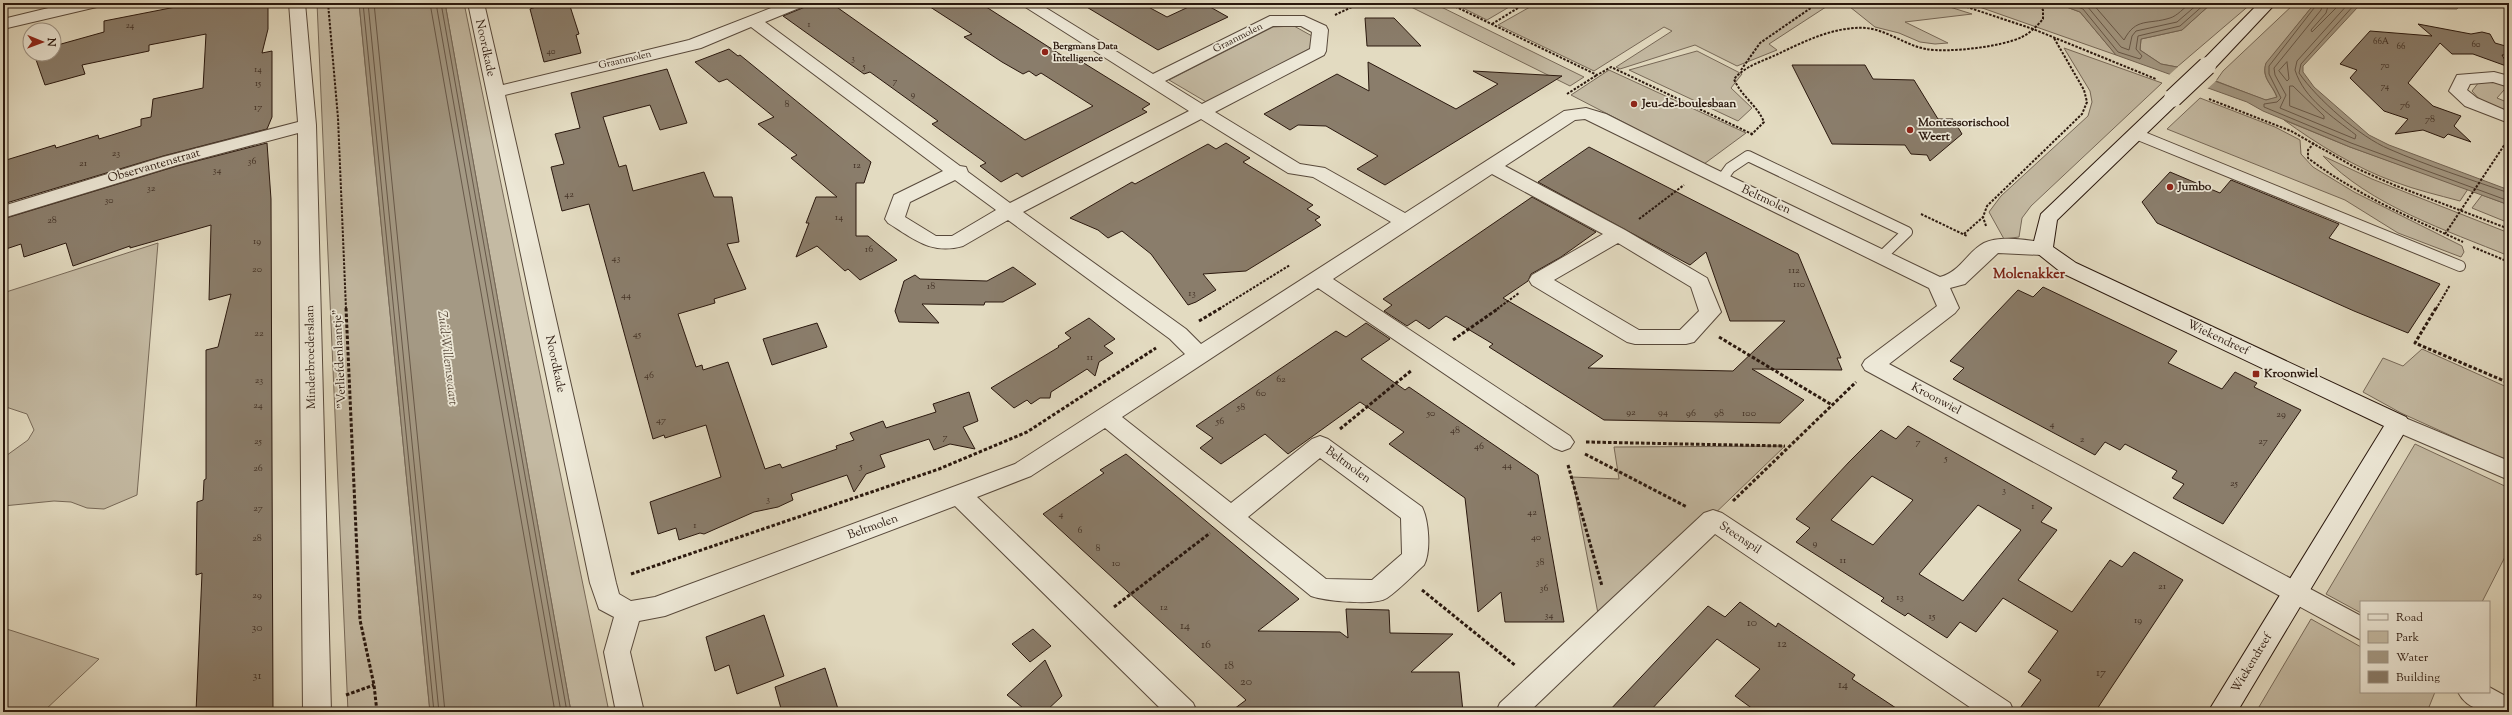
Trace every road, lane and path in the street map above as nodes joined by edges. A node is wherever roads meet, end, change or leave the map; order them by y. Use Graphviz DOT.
graph roads {
  1 [pos="95,3"];
  2 [pos="297,3"];
  3 [pos="328,3"];
  4 [pos="476,3"];
  5 [pos="798,3"];
  6 [pos="1027,3"];
  7 [pos="1448,3"];
  8 [pos="1526,3"];
  9 [pos="1818,3"];
  10 [pos="1955,3"];
  11 [pos="2038,3"];
  12 [pos="2268,3"];
  13 [pos="753,20"];
  14 [pos="3,24"];
  15 [pos="1492,24"];
  16 [pos="2033,29"];
  17 [pos="2054,38"];
  18 [pos="1740,71"];
  19 [pos="1597,75"];
  20 [pos="2158,79"];
  21 [pos="1152,81"];
  22 [pos="2509,82"];
  23 [pos="494,92"];
  24 [pos="1561,97"];
  25 [pos="2202,97"];
  26 [pos="1202,112"];
  27 [pos="2509,118"];
  28 [pos="307,125"];
  29 [pos="1752,134"];
  30 [pos="2136,134"];
  31 [pos="1759,138"];
  32 [pos="2509,138"];
  33 [pos="1746,139"];
  34 [pos="2314,143"];
  35 [pos="1492,166"];
  36 [pos="958,171"];
  37 [pos="1713,175"];
  38 [pos="1009,211"];
  39 [pos="1915,211"];
  40 [pos="2462,211"];
  41 [pos="3,212"];
  42 [pos="1982,217"];
  43 [pos="1406,222"];
  44 [pos="2509,230"];
  45 [pos="1618,234"];
  46 [pos="1964,234"];
  47 [pos="2445,234"];
  48 [pos="1995,247"];
  49 [pos="2473,247"];
  50 [pos="2042,249"];
  51 [pos="1882,256"];
  52 [pos="1297,261"];
  53 [pos="2509,262"];
  54 [pos="2460,266"];
  55 [pos="1317,278"];
  56 [pos="1539,280"];
  57 [pos="1938,284"];
  58 [pos="1698,325"];
  59 [pos="1178,334"];
  60 [pos="1432,354"];
  61 [pos="1200,356"];
  62 [pos="1873,365"];
  63 [pos="2509,383"];
  64 [pos="1832,405"];
  65 [pos="1106,417"];
  66 [pos="2398,423"];
  67 [pos="1562,442"];
  68 [pos="1320,445"];
  69 [pos="1785,446"];
  70 [pos="2509,471"];
  71 [pos="959,495"];
  72 [pos="1231,517"];
  73 [pos="1713,520"];
  74 [pos="1398,574"];
  75 [pos="603,583"];
  76 [pos="2295,591"];
  77 [pos="629,612"];
  78 [pos="1610,617"];
  79 [pos="1090,625"];
  80 [pos="2360,628"];
  81 [pos="1538,684"];
  82 [pos="2474,693"];
  83 [pos="317,712"];
  84 [pos="377,712"];
  85 [pos="630,712"];
  86 [pos="1183,712"];
  87 [pos="1510,712"];
  88 [pos="2000,712"];
  89 [pos="2222,712"];
  90 [pos="2509,712"];
  1 -- 14 [label="street"];
  2 -- 28 [label="street, Minderbroederslaan"];
  3 -- 84 [label="path, \"Verliefdenlaantje\""];
  4 -- 23 [label="street, Noordkade"];
  5 -- 13 [label="street, Graanmolen"];
  6 -- 21 [label="street"];
  7 -- 15 [label="path"];
  8 -- 15 [label="path"];
  9 -- 18 [label="path"];
  10 -- 16 [label="path"];
  11 -- 16 [label="path"];
  12 -- 30 [label="street, bridge"];
  13 -- 23 [label="street, Graanmolen"];
  13 -- 36 [label="street"];
  15 -- 19 [label="path"];
  16 -- 17 [label="path"];
  16 -- 18 [label="path"];
  17 -- 20 [label="path"];
  17 -- 42 [label="path"];
  18 -- 29 [label="path"];
  19 -- 24 [label="path"];
  19 -- 29 [label="path"];
  21 -- 26 [label="street"];
  21 -- 26 [label="street, Graanmolen"];
  22 -- 27 [label="street"];
  23 -- 75 [label="street, Noordkade"];
  25 -- 34 [label="path"];
  26 -- 38 [label="street, Graanmolen"];
  26 -- 43 [label="street"];
  28 -- 41 [label="street, Observantenstraat"];
  28 -- 83 [label="street, Minderbroederslaan"];
  29 -- 31 [label="path"];
  29 -- 33 [label="path"];
  30 -- 50 [label="street"];
  30 -- 54 [label="lane"];
  32 -- 40 [label="path"];
  34 -- 40 [label="path"];
  34 -- 47 [label="path"];
  35 -- 37 [label="street, Beltmolen"];
  35 -- 43 [label="street, Beltmolen"];
  35 -- 45 [label="street"];
  36 -- 38 [label="street"];
  36 -- 38 [label="street, Graanmolen"];
  37 -- 45 [label="path"];
  37 -- 51 [label="street, Beltmolen"];
  37 -- 51 [label="lane"];
  38 -- 59 [label="street"];
  39 -- 46 [label="path"];
  40 -- 44 [label="path"];
  40 -- 47 [label="path"];
  42 -- 46 [label="path"];
  42 -- 48 [label="path"];
  43 -- 55 [label="street, Beltmolen"];
  45 -- 56 [label="street"];
  45 -- 58 [label="street"];
  46 -- 48 [label="path"];
  47 -- 49 [label="path"];
  48 -- 50 [label="street"];
  48 -- 57 [label="street"];
  49 -- 53 [label="path"];
  49 -- 54 [label="path"];
  50 -- 66 [label="street, Wiekendreef"];
  51 -- 57 [label="street, Beltmolen"];
  52 -- 59 [label="path"];
  54 -- 63 [label="path"];
  55 -- 60 [label="street"];
  55 -- 61 [label="street, Beltmolen"];
  56 -- 58 [label="street"];
  56 -- 60 [label="path"];
  57 -- 62 [label="street"];
  58 -- 64 [label="path"];
  59 -- 61 [label="street"];
  59 -- 75 [label="path"];
  60 -- 67 [label="street"];
  60 -- 68 [label="path"];
  61 -- 65 [label="street, Beltmolen"];
  62 -- 64 [label="path"];
  62 -- 76 [label="street, Kroonwiel"];
  64 -- 73 [label="path"];
  65 -- 71 [label="street, Beltmolen"];
  65 -- 72 [label="street, Beltmolen"];
  66 -- 70 [label="street"];
  66 -- 76 [label="street, Wiekendreef"];
  67 -- 69 [label="path"];
  67 -- 73 [label="path"];
  67 -- 78 [label="path"];
  68 -- 72 [label="street, Beltmolen"];
  68 -- 74 [label="street, Beltmolen"];
  71 -- 77 [label="street, Beltmolen"];
  71 -- 79 [label="street"];
  72 -- 74 [label="street, Beltmolen"];
  72 -- 79 [label="path"];
  73 -- 78 [label="street, Steenspil"];
  73 -- 88 [label="street, Steenspil"];
  74 -- 81 [label="path"];
  75 -- 77 [label="street, Noordkade"];
  76 -- 80 [label="street, Kroonwiel"];
  76 -- 89 [label="street, Wiekendreef"];
  77 -- 85 [label="street"];
  78 -- 81 [label="street, Steenspil"];
  79 -- 86 [label="street"];
  81 -- 87 [label="street, Steenspil"];
  82 -- 90 [label="street"];
}
